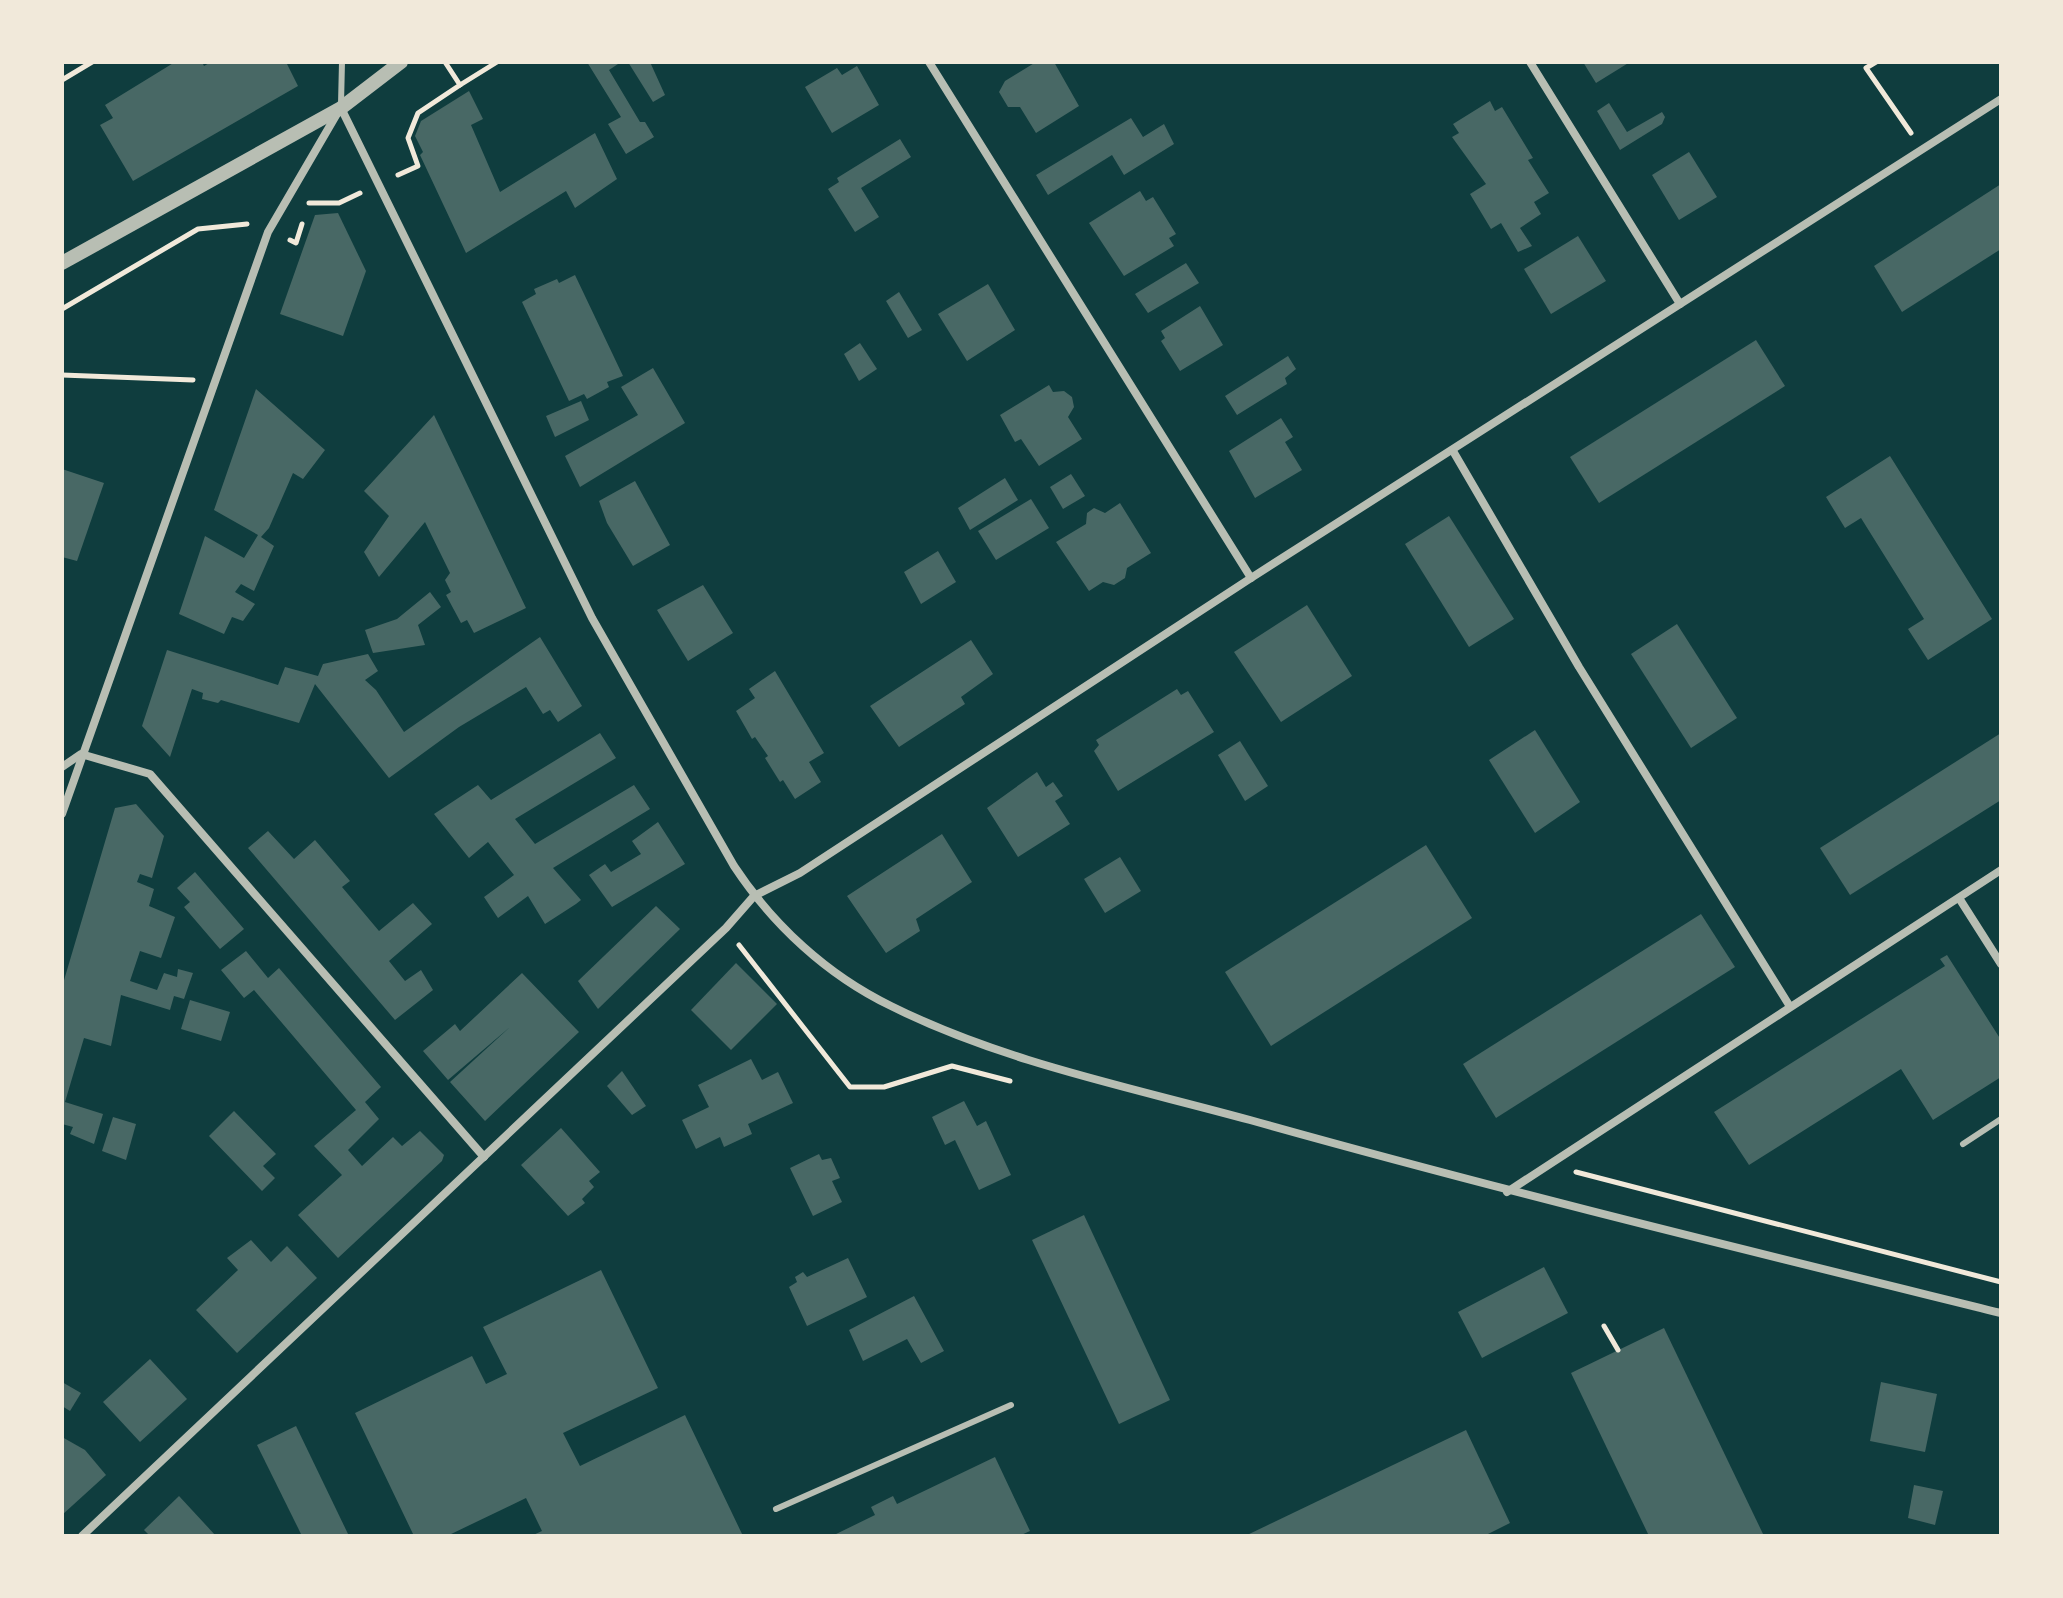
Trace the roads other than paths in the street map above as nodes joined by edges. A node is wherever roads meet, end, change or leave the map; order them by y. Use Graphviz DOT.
graph roads {
  1 [pos="342,62"];
  2 [pos="401,62"];
  3 [pos="929,62"];
  4 [pos="1530,62"];
  5 [pos="2001,99"];
  6 [pos="341,108"];
  7 [pos="62,263"];
  8 [pos="1680,304"];
  9 [pos="1453,451"];
  10 [pos="1251,578"];
  11 [pos="81,754"];
  12 [pos="62,767"];
  13 [pos="62,814"];
  14 [pos="2001,870"];
  15 [pos="754,896"];
  16 [pos="1959,898"];
  17 [pos="2001,964"];
  18 [pos="1789,1005"];
  19 [pos="2001,1119"];
  20 [pos="1963,1144"];
  21 [pos="484,1157"];
  22 [pos="1507,1192"];
  23 [pos="2001,1313"];
  24 [pos="1011,1405"];
  25 [pos="776,1509"];
  26 [pos="82,1536"];
  1 -- 6 [label="lane"];
  2 -- 6 [label="street"];
  3 -- 10 [label="street"];
  4 -- 8 [label="street"];
  5 -- 8 [label="street"];
  6 -- 7 [label="street"];
  6 -- 11 [label="street"];
  6 -- 15 [label="street"];
  8 -- 9 [label="street"];
  9 -- 10 [label="street"];
  9 -- 18 [label="street"];
  10 -- 15 [label="street"];
  11 -- 12 [label="street"];
  11 -- 13 [label="street"];
  11 -- 21 [label="street"];
  14 -- 16 [label="street"];
  15 -- 21 [label="street"];
  15 -- 22 [label="street"];
  16 -- 17 [label="street"];
  16 -- 18 [label="street"];
  18 -- 22 [label="street"];
  19 -- 20 [label="lane"];
  21 -- 26 [label="street"];
  22 -- 23 [label="street"];
  24 -- 25 [label="lane"];
}
